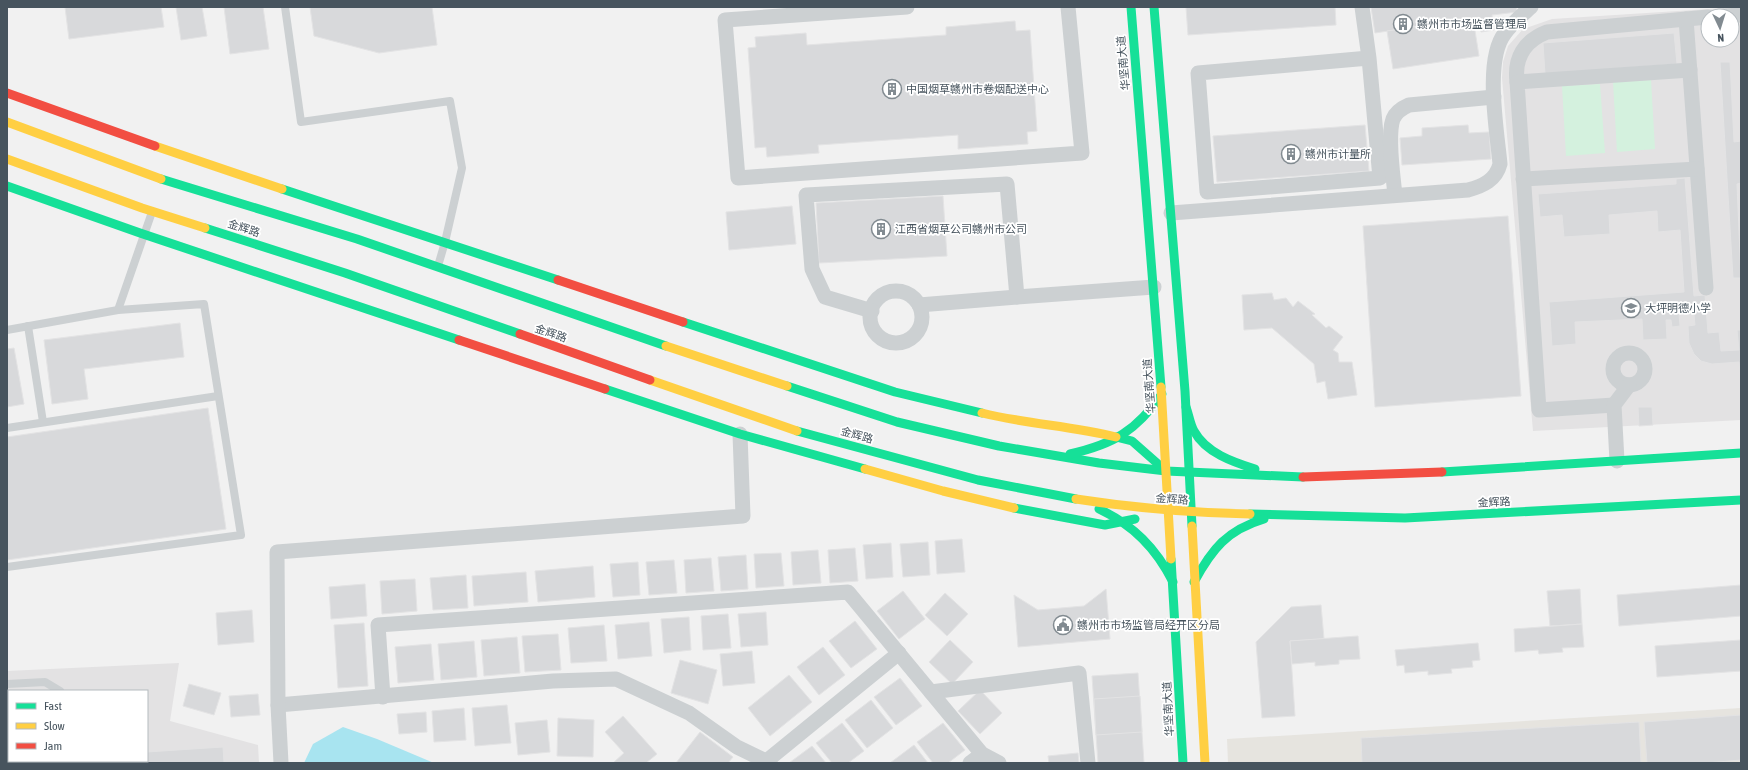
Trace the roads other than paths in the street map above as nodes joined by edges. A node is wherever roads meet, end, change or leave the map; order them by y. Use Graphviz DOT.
graph roads {
  1 [pos="285,7"];
  2 [pos="907,7"];
  3 [pos="1068,7"];
  4 [pos="1131,7"];
  5 [pos="1154,7"];
  6 [pos="1362,7"];
  7 [pos="1531,7"];
  8 [pos="1700,18"];
  9 [pos="1686,19"];
  10 [pos="1369,58"];
  11 [pos="1690,70"];
  12 [pos="1517,82"];
  13 [pos="7,93"];
  14 [pos="1494,97"];
  15 [pos="7,122"];
  16 [pos="7,159"];
  17 [pos="1697,169"];
  18 [pos="1523,179"];
  19 [pos="7,186"];
  20 [pos="1395,195"];
  21 [pos="152,211"];
  22 [pos="1171,213"];
  23 [pos="146,235"];
  24 [pos="445,242"];
  25 [pos="438,267"];
  26 [pos="1154,287"];
  27 [pos="1706,288"];
  28 [pos="1017,297"];
  29 [pos="919,305"];
  30 [pos="118,310"];
  31 [pos="872,311"];
  32 [pos="28,326"];
  33 [pos="7,330"];
  34 [pos="1629,385"];
  35 [pos="1162,394"];
  36 [pos="218,396"];
  37 [pos="1614,405"];
  38 [pos="1186,407"];
  39 [pos="43,422"];
  40 [pos="7,428"];
  41 [pos="740,434"];
  42 [pos="1121,438"];
  43 [pos="1741,453"];
  44 [pos="1056,456"];
  45 [pos="1617,462"];
  46 [pos="1166,471"];
  47 [pos="1190,473"];
  48 [pos="1281,477"];
  49 [pos="1073,499"];
  50 [pos="1741,500"];
  51 [pos="1168,511"];
  52 [pos="1192,512"];
  53 [pos="1280,516"];
  54 [pos="1124,522"];
  55 [pos="7,567"];
  56 [pos="1173,582"];
  57 [pos="1194,582"];
  58 [pos="899,653"];
  59 [pos="7,684"];
  60 [pos="58,690"];
  61 [pos="931,692"];
  62 [pos="383,697"];
  63 [pos="278,706"];
  64 [pos="976,759"];
  65 [pos="767,762"];
  66 [pos="281,763"];
  67 [pos="999,763"];
  68 [pos="1088,763"];
  69 [pos="1183,763"];
  70 [pos="1205,763"];
  1 -- 24 [label="lane"];
  2 -- 3 [label="street"];
  4 -- 26 [label="main road, 华坚南大道"];
  5 -- 22 [label="main road"];
  6 -- 10 [label="street"];
  7 -- 14 [label="street"];
  8 -- 9 [label="street"];
  9 -- 11 [label="street"];
  9 -- 12 [label="street"];
  10 -- 10 [label="street"];
  11 -- 12 [label="street"];
  11 -- 17 [label="street"];
  12 -- 18 [label="street"];
  13 -- 24 [label="main road"];
  14 -- 20 [label="street"];
  14 -- 20 [label="street"];
  15 -- 25 [label="main road, 金辉路"];
  16 -- 21 [label="main road, 金辉路"];
  17 -- 18 [label="street"];
  17 -- 27 [label="street"];
  18 -- 37 [label="street"];
  19 -- 23 [label="main road"];
  20 -- 22 [label="street"];
  21 -- 23 [label="lane"];
  21 -- 49 [label="main road, 金辉路"];
  22 -- 38 [label="main road"];
  23 -- 30 [label="lane"];
  23 -- 41 [label="main road"];
  24 -- 25 [label="lane"];
  24 -- 42 [label="main road"];
  25 -- 44 [label="main road, 金辉路"];
  26 -- 28 [label="street"];
  26 -- 35 [label="main road, 华坚南大道"];
  28 -- 29 [label="street"];
  28 -- 31 [label="street"];
  29 -- 31 [label="street"];
  29 -- 31 [label="street"];
  30 -- 32 [label="lane"];
  30 -- 36 [label="lane"];
  32 -- 33 [label="lane"];
  32 -- 39 [label="lane"];
  34 -- 37 [label="street"];
  35 -- 42 [label="main road"];
  35 -- 46 [label="main road, 华坚南大道"];
  36 -- 39 [label="lane"];
  36 -- 55 [label="lane"];
  37 -- 45 [label="street"];
  38 -- 47 [label="main road"];
  38 -- 48 [label="main road"];
  39 -- 40 [label="lane"];
  41 -- 54 [label="main road"];
  41 -- 63 [label="street"];
  42 -- 44 [label="main road"];
  42 -- 46 [label="main road"];
  43 -- 45 [label="main road, 金辉路"];
  44 -- 46 [label="main road, 金辉路"];
  45 -- 48 [label="main road, 金辉路"];
  46 -- 47 [label="main road, 金辉路"];
  46 -- 51 [label="main road, 华坚南大道"];
  47 -- 48 [label="main road, 金辉路"];
  47 -- 52 [label="main road"];
  49 -- 51 [label="main road, 金辉路"];
  49 -- 54 [label="main road"];
  50 -- 53 [label="main road, 金辉路"];
  51 -- 52 [label="main road, 金辉路"];
  51 -- 54 [label="main road"];
  51 -- 56 [label="main road, 华坚南大道"];
  52 -- 53 [label="main road, 金辉路"];
  52 -- 57 [label="main road"];
  53 -- 57 [label="main road"];
  54 -- 56 [label="main road"];
  56 -- 69 [label="main road, 华坚南大道"];
  57 -- 70 [label="main road"];
  58 -- 61 [label="street"];
  58 -- 62 [label="street"];
  58 -- 65 [label="street"];
  59 -- 60 [label="lane"];
  61 -- 64 [label="street"];
  61 -- 68 [label="street"];
  62 -- 63 [label="street"];
  62 -- 65 [label="street"];
  63 -- 66 [label="street"];
  64 -- 67 [label="street"];
}
